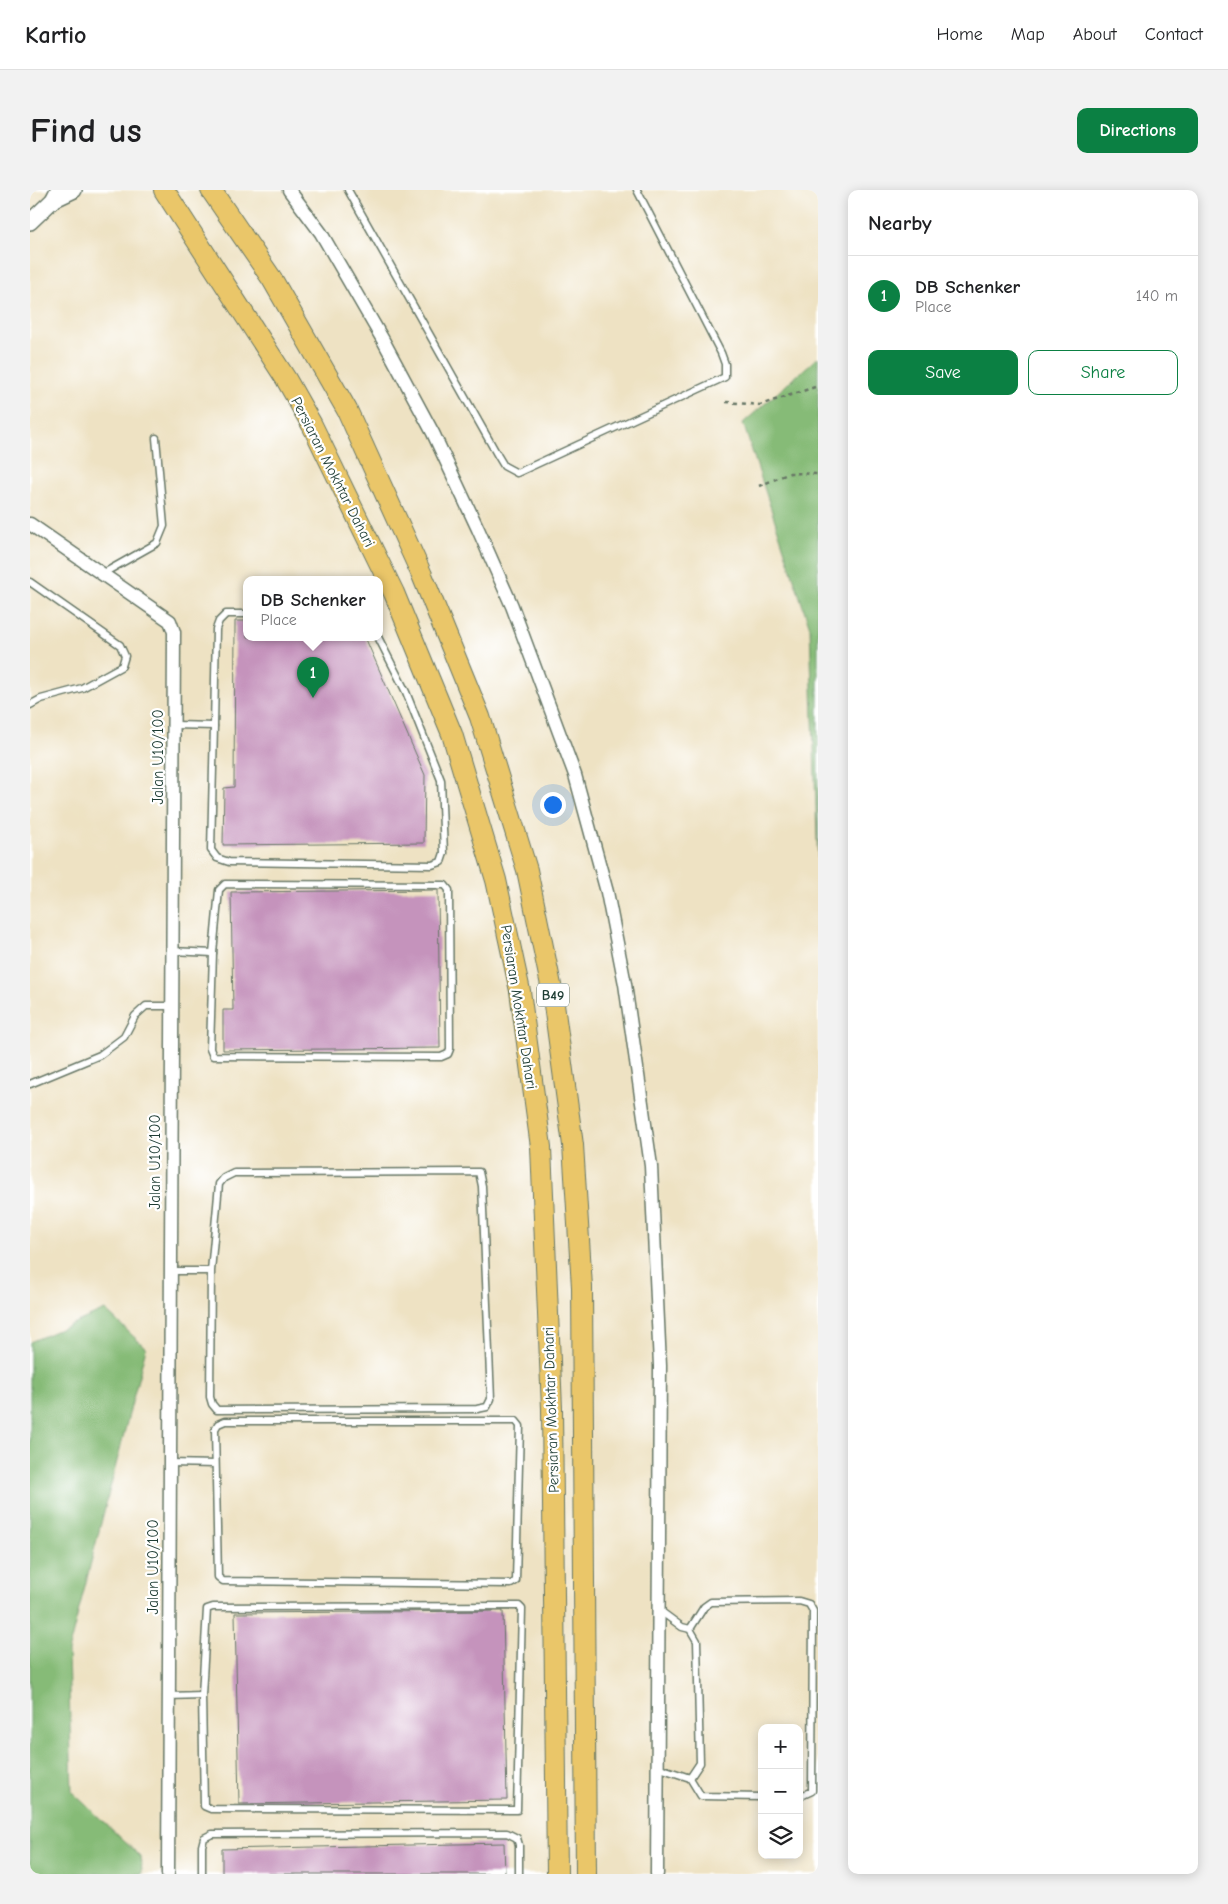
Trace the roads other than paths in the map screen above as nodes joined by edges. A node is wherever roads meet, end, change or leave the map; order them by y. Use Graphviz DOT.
graph roads {
  1 [pos="74,190"];
  2 [pos="211,190"];
  3 [pos="289,190"];
  4 [pos="348,190"];
  5 [pos="638,190"];
  6 [pos="164,192"];
  7 [pos="55,195"];
  8 [pos="30,222"];
  9 [pos="156,438"];
  10 [pos="30,524"];
  11 [pos="102,574"];
  12 [pos="30,582"];
  13 [pos="243,614"];
  14 [pos="380,641"];
  15 [pos="30,705"];
  16 [pos="175,725"];
  17 [pos="214,726"];
  18 [pos="172,951"];
  19 [pos="213,953"];
  20 [pos="172,1006"];
  21 [pos="30,1084"];
  22 [pos="171,1271"];
  23 [pos="211,1271"];
  24 [pos="170,1464"];
  25 [pos="215,1464"];
  26 [pos="658,1610"];
  27 [pos="690,1629"];
  28 [pos="202,1695"];
  29 [pos="168,1696"];
  30 [pos="657,1767"];
  31 [pos="690,1778"];
  32 [pos="803,1795"];
  33 [pos="758,1797"];
  34 [pos="168,1874"];
  35 [pos="202,1874"];
  36 [pos="520,1874"];
  37 [pos="557,1874"];
  38 [pos="586,1874"];
  39 [pos="657,1874"];
  1 -- 7 [label="street"];
  2 -- 38 [label="main road, Persiaran Mokhtar Dahari / B49"];
  3 -- 26 [label="street"];
  4 -- 5 [label="lane"];
  6 -- 37 [label="main road, Persiaran Mokhtar Dahari / B49"];
  7 -- 8 [label="street"];
  9 -- 11 [label="lane"];
  10 -- 11 [label="street, Jalan U10/100"];
  11 -- 16 [label="street, Jalan U10/100"];
  12 -- 15 [label="lane"];
  13 -- 17 [label="lane"];
  14 -- 17 [label="lane"];
  16 -- 17 [label="lane"];
  16 -- 18 [label="street, Jalan U10/100"];
  18 -- 19 [label="lane"];
  18 -- 20 [label="street, Jalan U10/100"];
  19 -- 19 [label="lane"];
  20 -- 21 [label="lane"];
  20 -- 22 [label="street, Jalan U10/100"];
  22 -- 23 [label="lane"];
  22 -- 24 [label="street, Jalan U10/100"];
  23 -- 23 [label="lane"];
  24 -- 25 [label="lane"];
  24 -- 29 [label="street, Jalan U10/100"];
  25 -- 25 [label="lane"];
  26 -- 27 [label="lane"];
  26 -- 30 [label="street"];
  27 -- 31 [label="lane"];
  27 -- 32 [label="lane"];
  28 -- 28 [label="lane"];
  28 -- 29 [label="lane"];
  29 -- 34 [label="street, Jalan U10/100"];
  30 -- 31 [label="lane"];
  30 -- 39 [label="street"];
  31 -- 33 [label="lane"];
  35 -- 36 [label="lane"];
}
